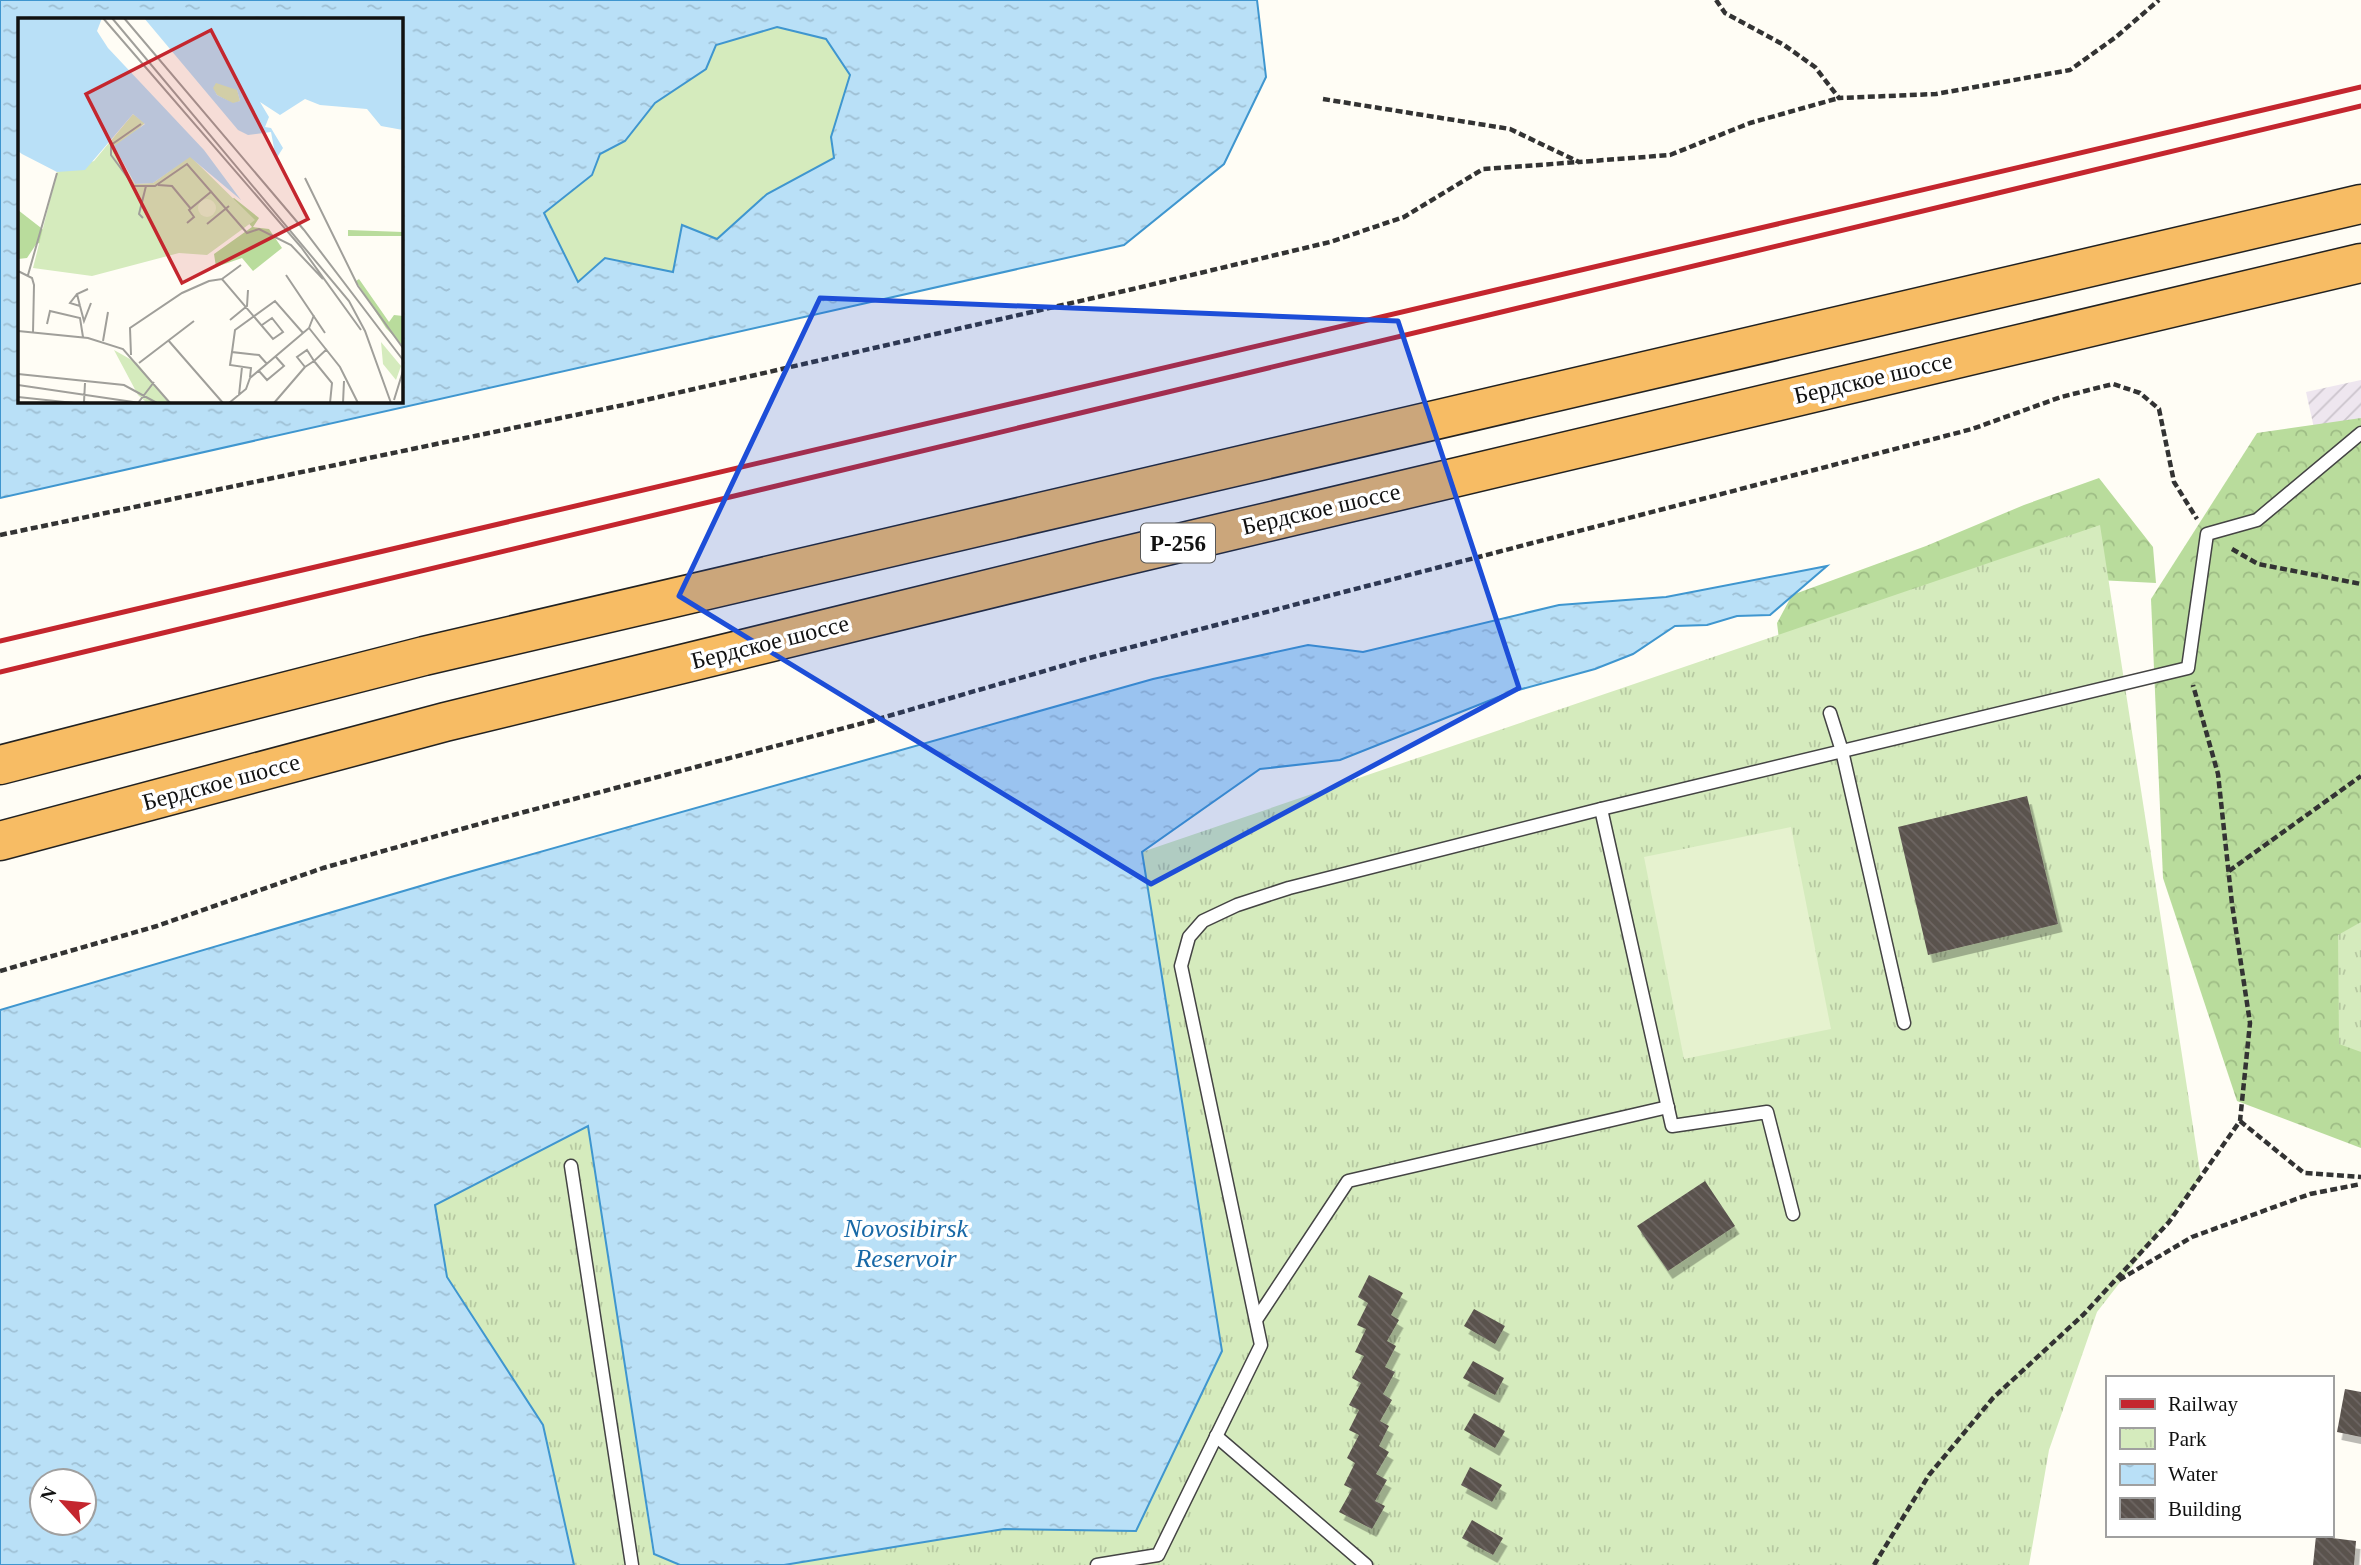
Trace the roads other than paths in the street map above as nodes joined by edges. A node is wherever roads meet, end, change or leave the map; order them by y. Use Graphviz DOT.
graph roads {
  1 [pos="2361,204"];
  2 [pos="2361,262"];
  3 [pos="2361,433"];
  4 [pos="1830,713"];
  5 [pos="1842,751"];
  6 [pos="0,765"];
  7 [pos="1601,809"];
  8 [pos="0,841"];
  9 [pos="1904,1023"];
  10 [pos="1668,1107"];
  11 [pos="571,1166"];
  12 [pos="1793,1214"];
  13 [pos="1256,1320"];
  14 [pos="1216,1436"];
  15 [pos="632,1565"];
  16 [pos="1097,1565"];
  17 [pos="1366,1565"];
  1 -- 6 [label="highway, Р-256"];
  2 -- 8 [label="highway, Бердское шоссе / Р-256"];
  3 -- 5 [label="lane"];
  4 -- 5 [label="lane"];
  5 -- 7 [label="lane"];
  5 -- 9 [label="lane"];
  7 -- 10 [label="lane"];
  7 -- 13 [label="lane"];
  10 -- 12 [label="lane"];
  10 -- 13 [label="lane"];
  11 -- 15 [label="lane"];
  13 -- 14 [label="lane"];
  14 -- 16 [label="lane"];
  14 -- 17 [label="lane"];
}
